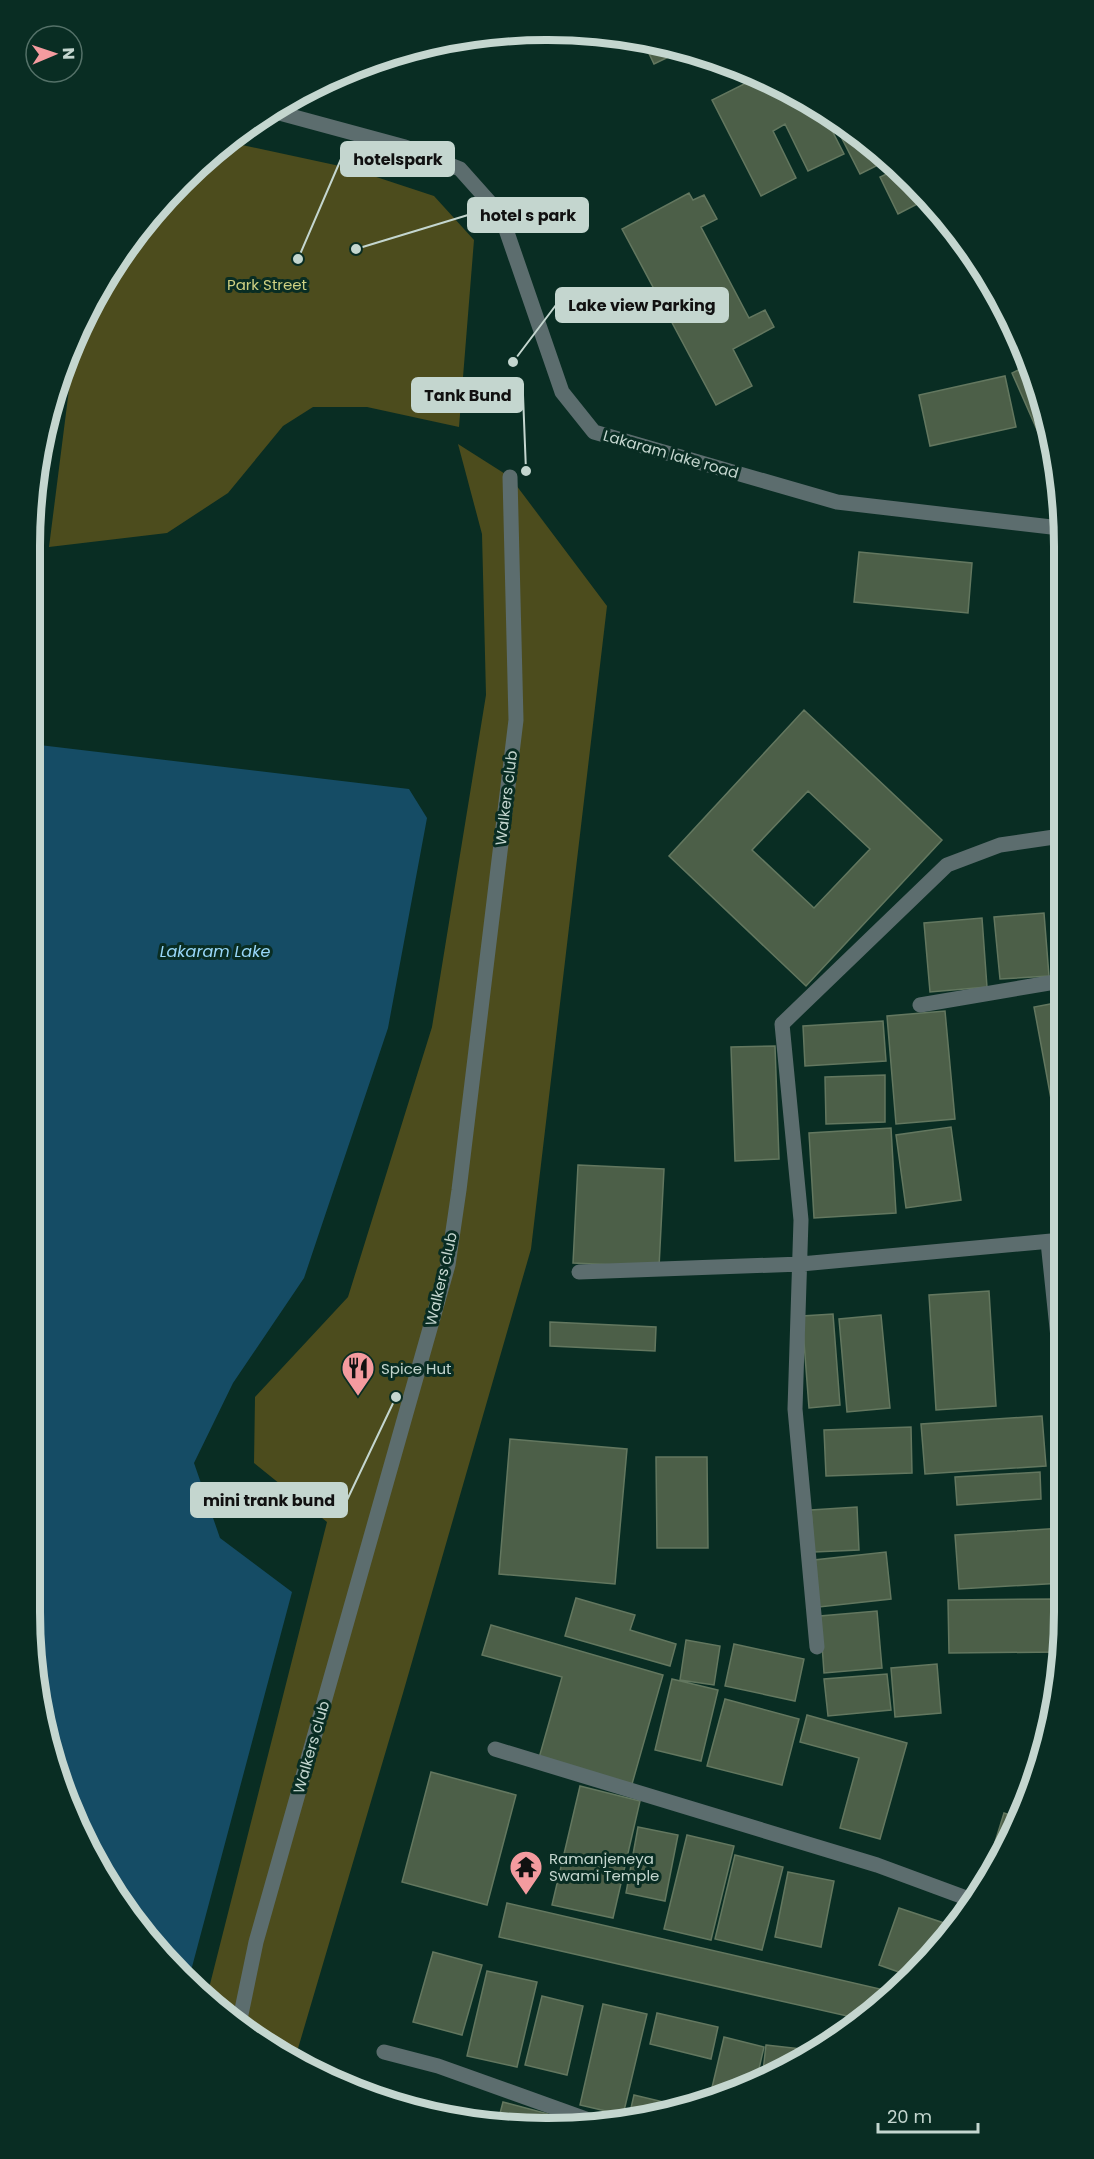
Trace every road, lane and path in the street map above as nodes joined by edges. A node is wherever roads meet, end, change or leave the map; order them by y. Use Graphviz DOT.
graph roads {
  1 [pos="284,114"];
  2 [pos="510,477"];
  3 [pos="1053,527"];
  4 [pos="1054,837"];
  5 [pos="1054,982"];
  6 [pos="920,1005"];
  7 [pos="1054,1241"];
  8 [pos="801,1264"];
  9 [pos="579,1272"];
  10 [pos="817,1647"];
  11 [pos="495,1749"];
  12 [pos="965,1897"];
  13 [pos="241,2015"];
  14 [pos="384,2052"];
  15 [pos="580,2117"];
  1 -- 3 [label="street, Lakaram lake road"];
  2 -- 13 [label="street, Walkers club"];
  4 -- 8 [label="street"];
  5 -- 6 [label="street"];
  7 -- 8 [label="street"];
  8 -- 9 [label="street"];
  8 -- 10 [label="street"];
  11 -- 12 [label="street"];
  14 -- 15 [label="street"];
}
